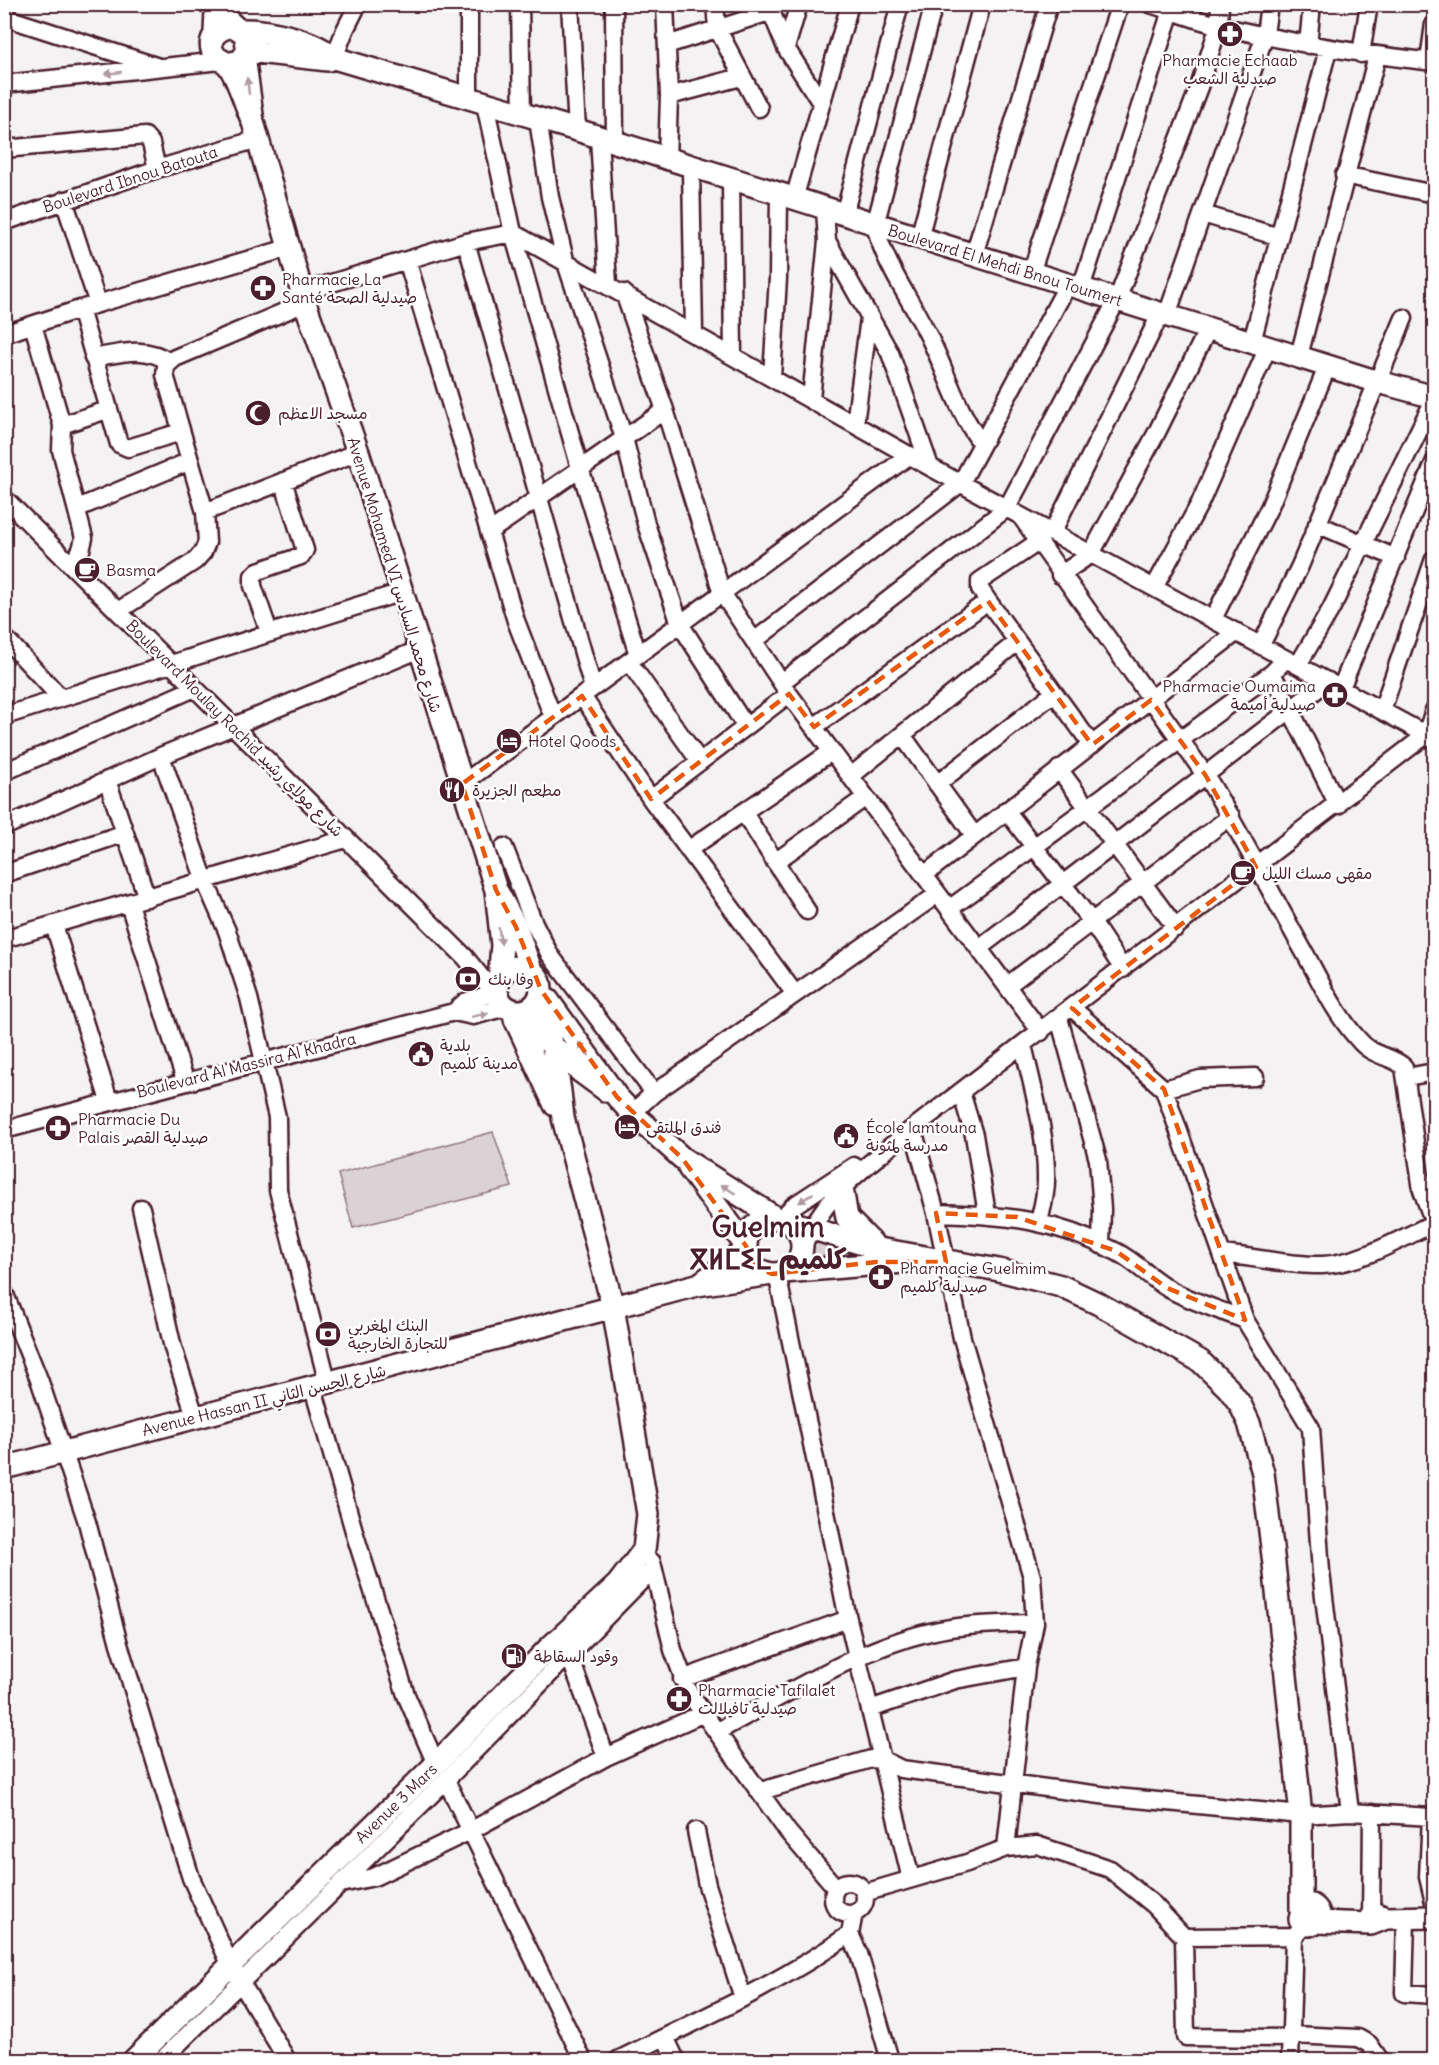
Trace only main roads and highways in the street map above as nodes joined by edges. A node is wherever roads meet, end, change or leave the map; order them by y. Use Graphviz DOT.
graph roads {
  1 [pos="215,7"];
  2 [pos="226,33"];
  3 [pos="235,58"];
  4 [pos="334,58"];
  5 [pos="1434,399"];
  6 [pos="496,890"];
  7 [pos="531,970"];
  8 [pos="501,989"];
  9 [pos="541,992"];
  10 [pos="554,1047"];
  11 [pos="617,1097"];
  12 [pos="563,1118"];
  13 [pos="682,1158"];
  14 [pos="842,1188"];
  15 [pos="781,1220"];
  16 [pos="746,1248"];
  17 [pos="879,1249"];
  18 [pos="942,1261"];
  19 [pos="778,1273"];
  20 [pos="697,1285"];
  21 [pos="613,1307"];
  22 [pos="4,1468"];
  23 [pos="1434,1910"];
  24 [pos="134,2061"];
  1 -- 2 [label="main road, Avenue Mohamed VI شارع محمد السادس"];
  2 -- 3 [label="main road, Avenue Mohamed VI شارع محمد السادس"];
  2 -- 3 [label="main road, Avenue Mohamed VI شارع محمد السادس"];
  2 -- 4 [label="main road"];
  3 -- 4 [label="main road"];
  3 -- 6 [label="main road, Avenue Mohamed VI شارع محمد السادس"];
  4 -- 5 [label="main road, Boulevard El Mehdi Bnou Toumert"];
  6 -- 7 [label="main road, Avenue Mohamed VI شارع محمد السادس"];
  6 -- 8 [label="main road, Avenue Mohamed VI شارع محمد السادس, one-way"];
  7 -- 8 [label="main road"];
  7 -- 9 [label="main road, Avenue Mohamed VI شارع محمد السادس"];
  8 -- 9 [label="main road"];
  8 -- 10 [label="main road"];
  8 -- 12 [label="main road"];
  9 -- 10 [label="main road"];
  11 -- 9 [label="main road, one-way"];
  10 -- 11 [label="main road"];
  10 -- 12 [label="main road"];
  11 -- 13 [label="main road"];
  12 -- 21 [label="main road"];
  15 -- 13 [label="main road, one-way"];
  13 -- 16 [label="main road"];
  14 -- 17 [label="main road"];
  15 -- 16 [label="main road"];
  15 -- 17 [label="main road"];
  15 -- 19 [label="main road"];
  16 -- 19 [label="main road"];
  16 -- 20 [label="main road, Avenue Hassan II شارع الحسن الثاني"];
  17 -- 18 [label="main road"];
  18 -- 19 [label="main road, Avenue Hassan II شارع الحسن الثاني"];
  18 -- 23 [label="main road"];
  19 -- 20 [label="main road, Avenue Hassan II شارع الحسن الثاني"];
  20 -- 21 [label="main road, Avenue Hassan II شارع الحسن الثاني"];
  21 -- 22 [label="main road, Avenue Hassan II شارع الحسن الثاني"];
  21 -- 24 [label="main road, Avenue 3 Mars"];
}
